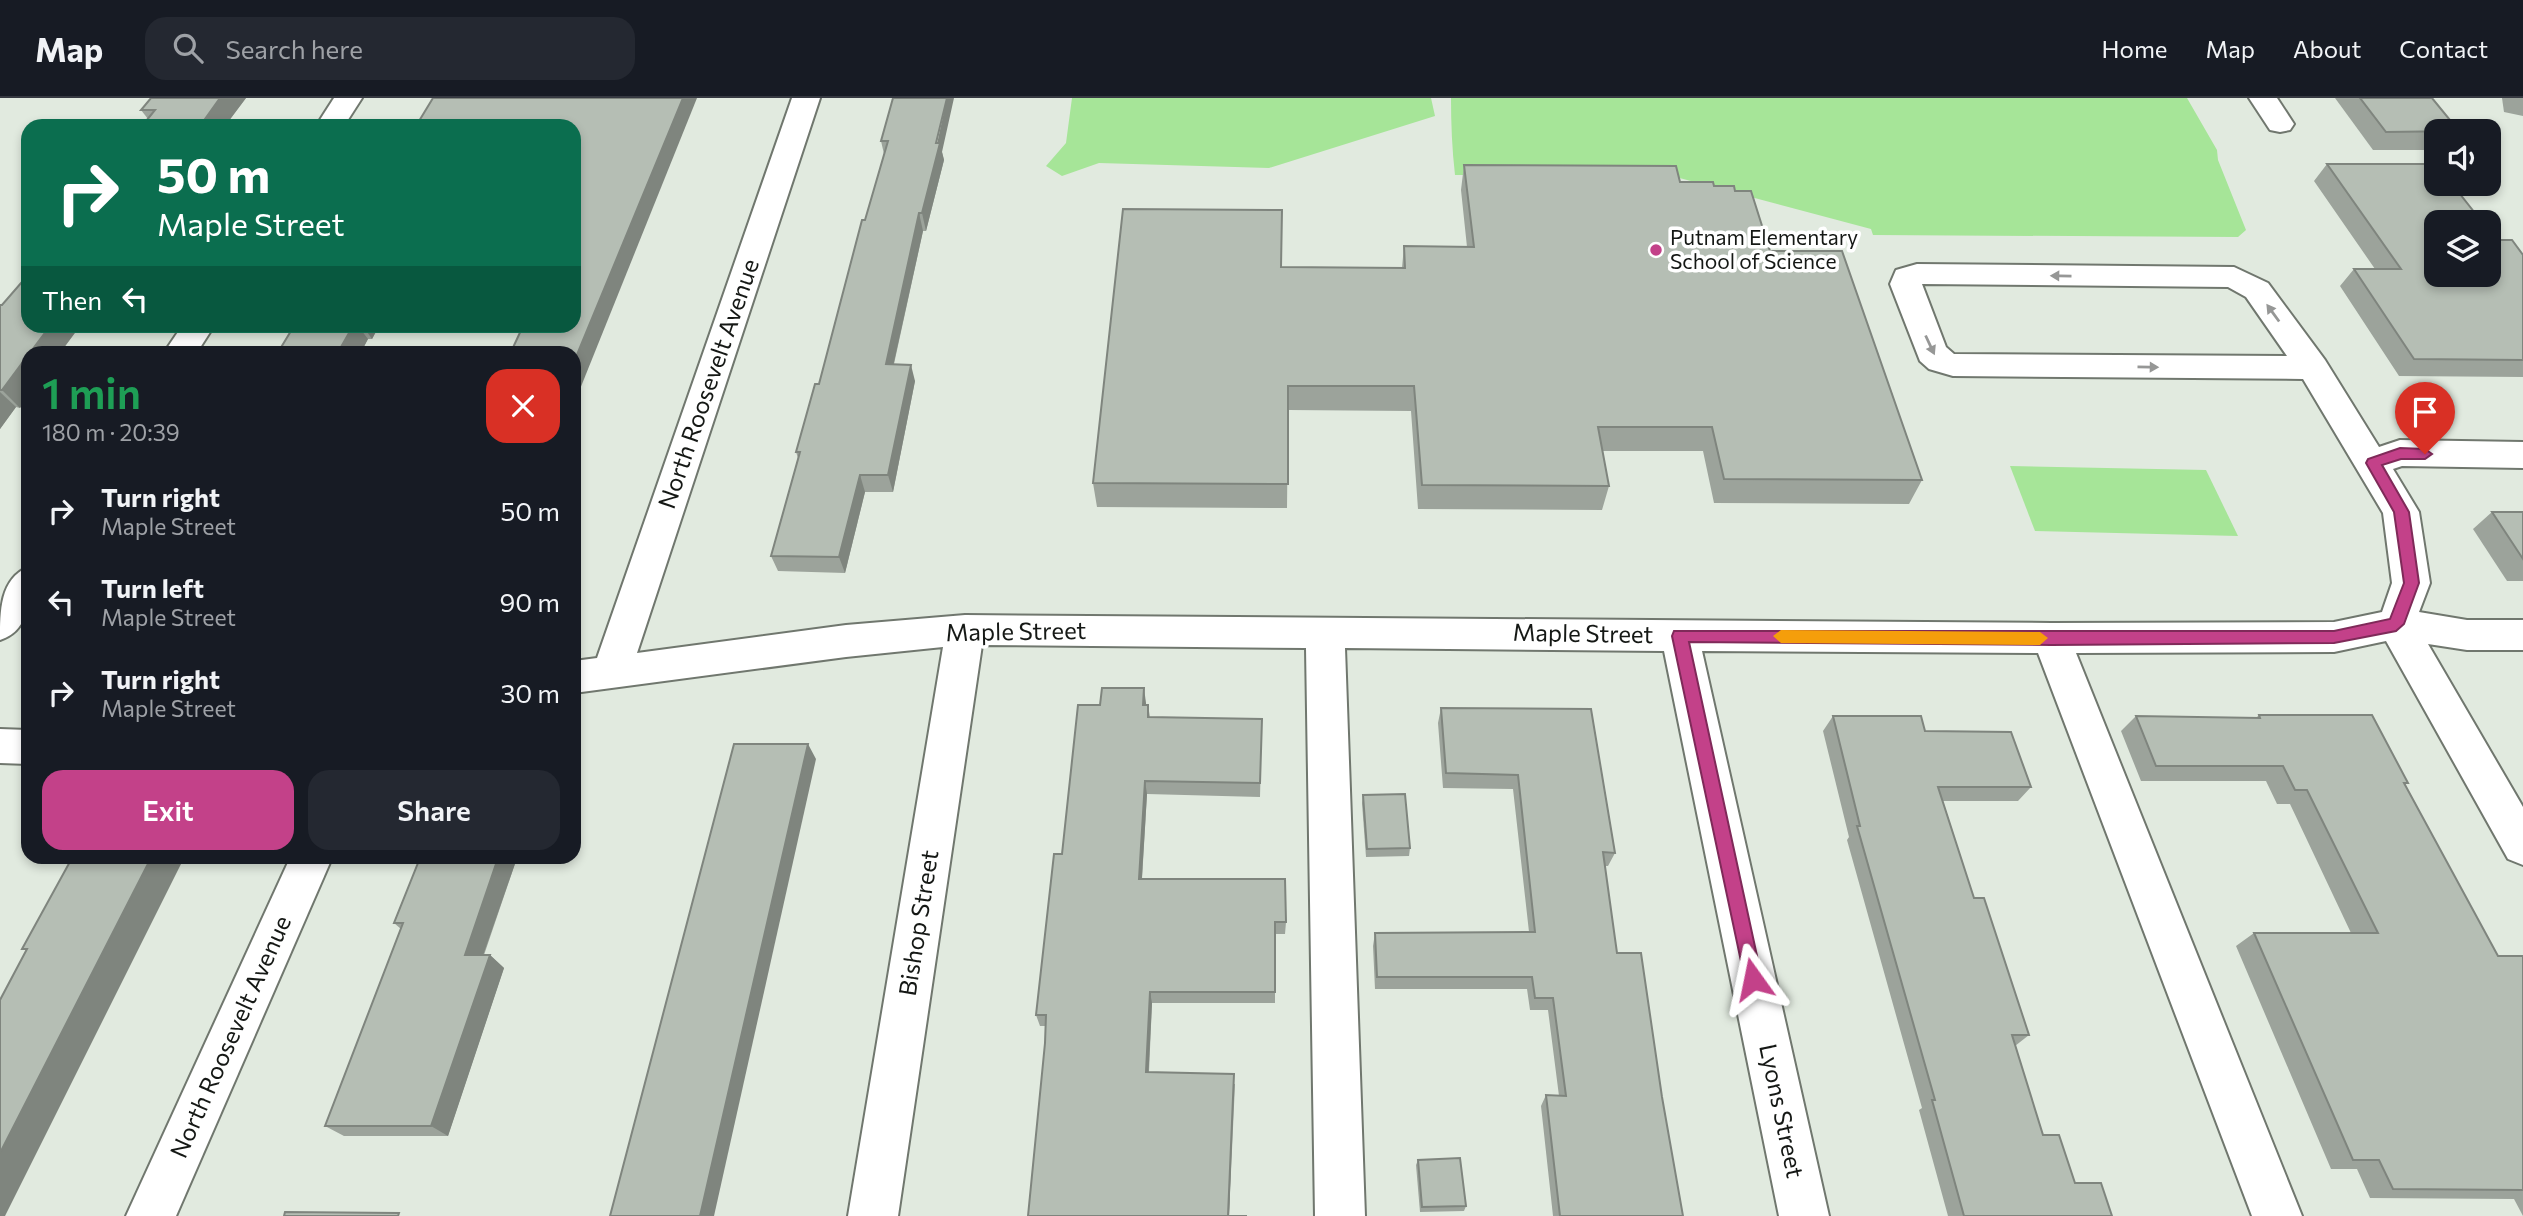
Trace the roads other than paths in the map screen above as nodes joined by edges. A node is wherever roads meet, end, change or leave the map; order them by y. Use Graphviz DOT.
graph roads {
  1 [pos="348,98"];
  2 [pos="806,98"];
  3 [pos="2263,98"];
  4 [pos="334,119"];
  5 [pos="2280,124"];
  6 [pos="2313,368"];
  7 [pos="2523,455"];
  8 [pos="2373,463"];
  9 [pos="21,593"];
  10 [pos="2396,624"];
  11 [pos="0,625"];
  12 [pos="965,630"];
  13 [pos="1325,632"];
  14 [pos="2523,635"];
  15 [pos="1680,636"];
  16 [pos="2051,639"];
  17 [pos="612,671"];
  18 [pos="581,676"];
  19 [pos="0,746"];
  20 [pos="21,747"];
  21 [pos="2523,846"];
  22 [pos="308,864"];
  23 [pos="151,1216"];
  24 [pos="873,1216"];
  25 [pos="1340,1216"];
  26 [pos="1804,1216"];
  27 [pos="2277,1216"];
  1 -- 4 [label="street"];
  2 -- 17 [label="street, North Roosevelt Avenue"];
  3 -- 5 [label="street"];
  6 -- 6 [label="street, one-way"];
  6 -- 8 [label="street"];
  7 -- 8 [label="street"];
  8 -- 10 [label="street"];
  9 -- 11 [label="street"];
  10 -- 14 [label="street"];
  10 -- 16 [label="street, Maple Street"];
  10 -- 21 [label="street"];
  12 -- 13 [label="street, Maple Street"];
  12 -- 17 [label="street, Maple Street"];
  12 -- 24 [label="street, Bishop Street"];
  13 -- 15 [label="street, Maple Street"];
  13 -- 25 [label="street"];
  15 -- 16 [label="street, Maple Street"];
  15 -- 26 [label="street, Lyons Street"];
  16 -- 27 [label="street"];
  17 -- 18 [label="street, Maple Street"];
  19 -- 20 [label="street"];
  22 -- 23 [label="street, North Roosevelt Avenue"];
}
